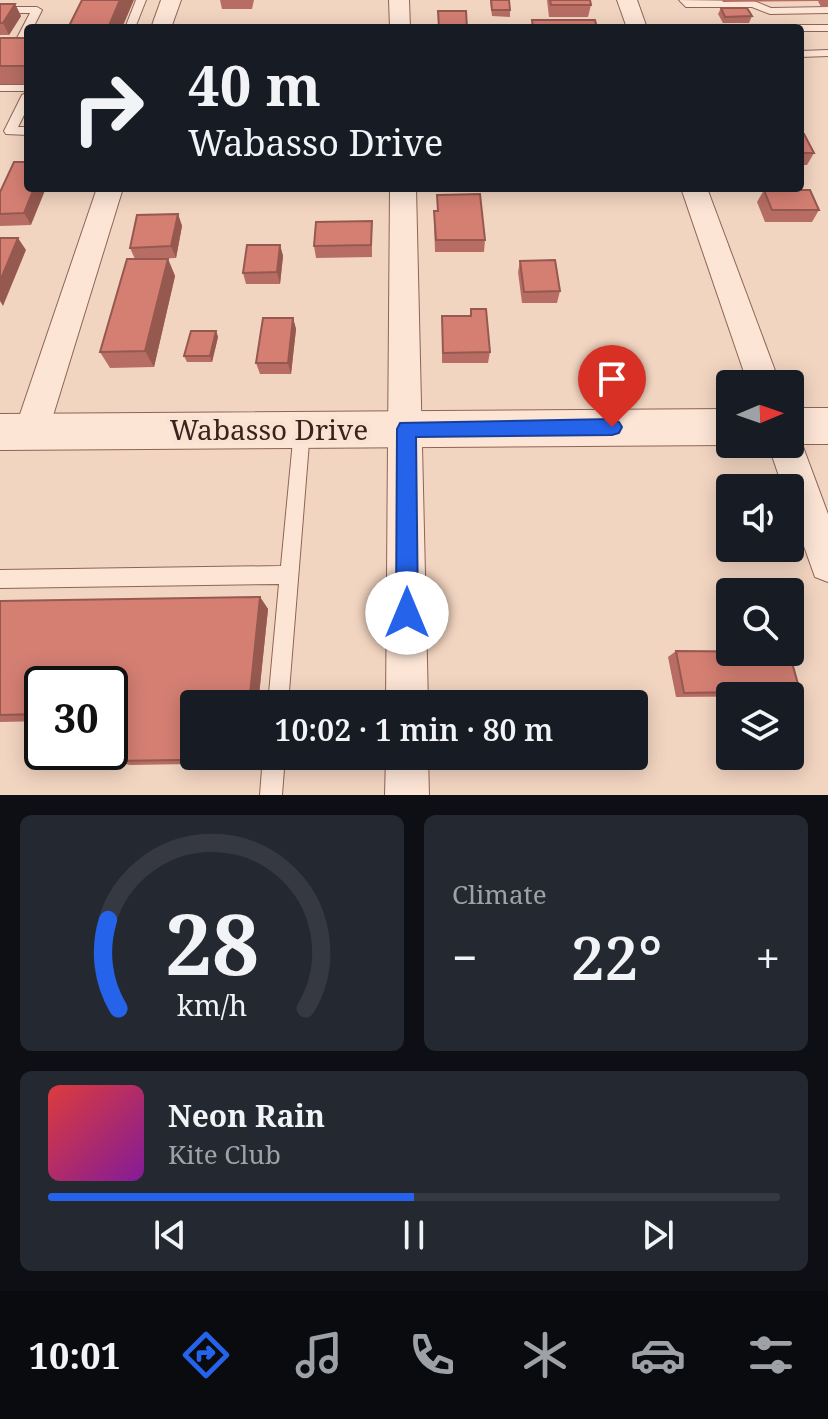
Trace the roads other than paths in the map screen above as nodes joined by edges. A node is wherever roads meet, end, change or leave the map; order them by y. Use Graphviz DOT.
graph roads {
  1 [pos="141,0"];
  2 [pos="171,0"];
  3 [pos="399,0"];
  4 [pos="627,0"];
  5 [pos="684,0"];
  6 [pos="0,10"];
  7 [pos="828,10"];
  8 [pos="30,24"];
  9 [pos="132,24"];
  10 [pos="162,24"];
  11 [pos="400,24"];
  12 [pos="636,24"];
  13 [pos="804,28"];
  14 [pos="828,28"];
  15 [pos="24,35"];
  16 [pos="0,41"];
  17 [pos="828,53"];
  18 [pos="804,54"];
  19 [pos="0,88"];
  20 [pos="24,88"];
  21 [pos="24,103"];
  22 [pos="0,120"];
  23 [pos="15,120"];
  24 [pos="24,131"];
  25 [pos="108,192"];
  26 [pos="403,192"];
  27 [pos="695,192"];
  28 [pos="759,370"];
  29 [pos="804,426"];
  30 [pos="828,426"];
  31 [pos="716,427"];
  32 [pos="407,429"];
  33 [pos="302,430"];
  34 [pos="15,432"];
  35 [pos="790,458"];
  36 [pos="828,564"];
  37 [pos="289,575"];
  38 [pos="0,579"];
  39 [pos="279,690"];
  40 [pos="407,690"];
  41 [pos="273,770"];
  42 [pos="407,770"];
  43 [pos="271,795"];
  44 [pos="407,795"];
  1 -- 9 [label="lane"];
  2 -- 10 [label="street"];
  3 -- 11 [label="street"];
  4 -- 12 [label="street"];
  5 -- 7 [label="lane"];
  6 -- 8 [label="lane"];
  13 -- 14 [label="lane"];
  15 -- 16 [label="lane"];
  17 -- 18 [label="lane"];
  19 -- 20 [label="lane"];
  21 -- 23 [label="lane"];
  22 -- 23 [label="lane"];
  23 -- 24 [label="lane"];
  25 -- 34 [label="street"];
  26 -- 32 [label="street"];
  27 -- 28 [label="street"];
  29 -- 30 [label="street"];
  31 -- 32 [label="street, Wabasso Drive"];
  32 -- 33 [label="street, Wabasso Drive"];
  32 -- 40 [label="street"];
  33 -- 34 [label="street, Wabasso Drive"];
  33 -- 37 [label="lane"];
  35 -- 36 [label="street"];
  37 -- 38 [label="lane"];
  37 -- 39 [label="lane"];
  41 -- 43 [label="lane"];
  42 -- 44 [label="street"];
}
